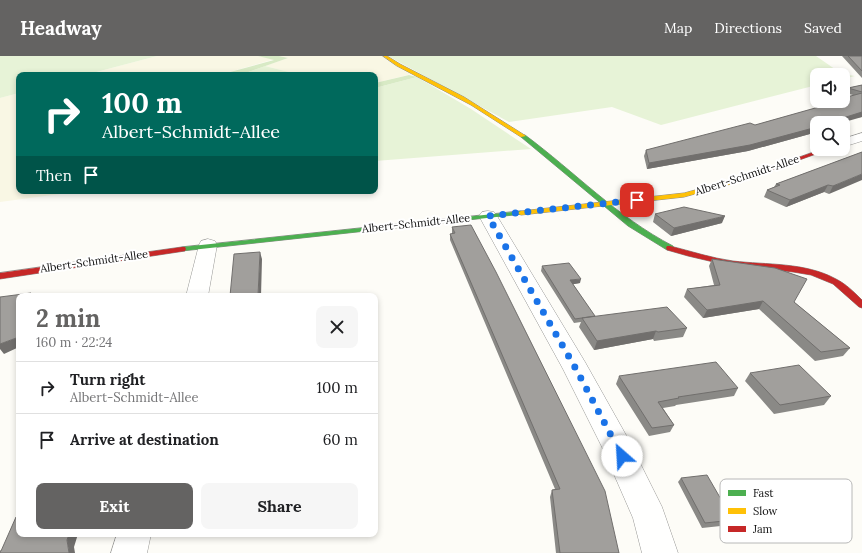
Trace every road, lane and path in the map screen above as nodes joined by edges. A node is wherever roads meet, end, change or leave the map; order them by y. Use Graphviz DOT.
graph roads {
  1 [pos="385,56"];
  2 [pos="862,137"];
  3 [pos="850,141"];
  4 [pos="810,155"];
  5 [pos="606,203"];
  6 [pos="488,216"];
  7 [pos="208,246"];
  8 [pos="0,276"];
  9 [pos="198,293"];
  10 [pos="862,305"];
  11 [pos="133,537"];
  12 [pos="129,553"];
  13 [pos="660,553"];
  1 -- 5 [label="street"];
  2 -- 3 [label="street"];
  4 -- 5 [label="street, Albert-Schmidt-Allee"];
  5 -- 6 [label="street, Albert-Schmidt-Allee"];
  5 -- 10 [label="street"];
  6 -- 7 [label="street, Albert-Schmidt-Allee"];
  6 -- 13 [label="street"];
  7 -- 8 [label="street, Albert-Schmidt-Allee"];
  7 -- 9 [label="street"];
  11 -- 12 [label="street"];
}
